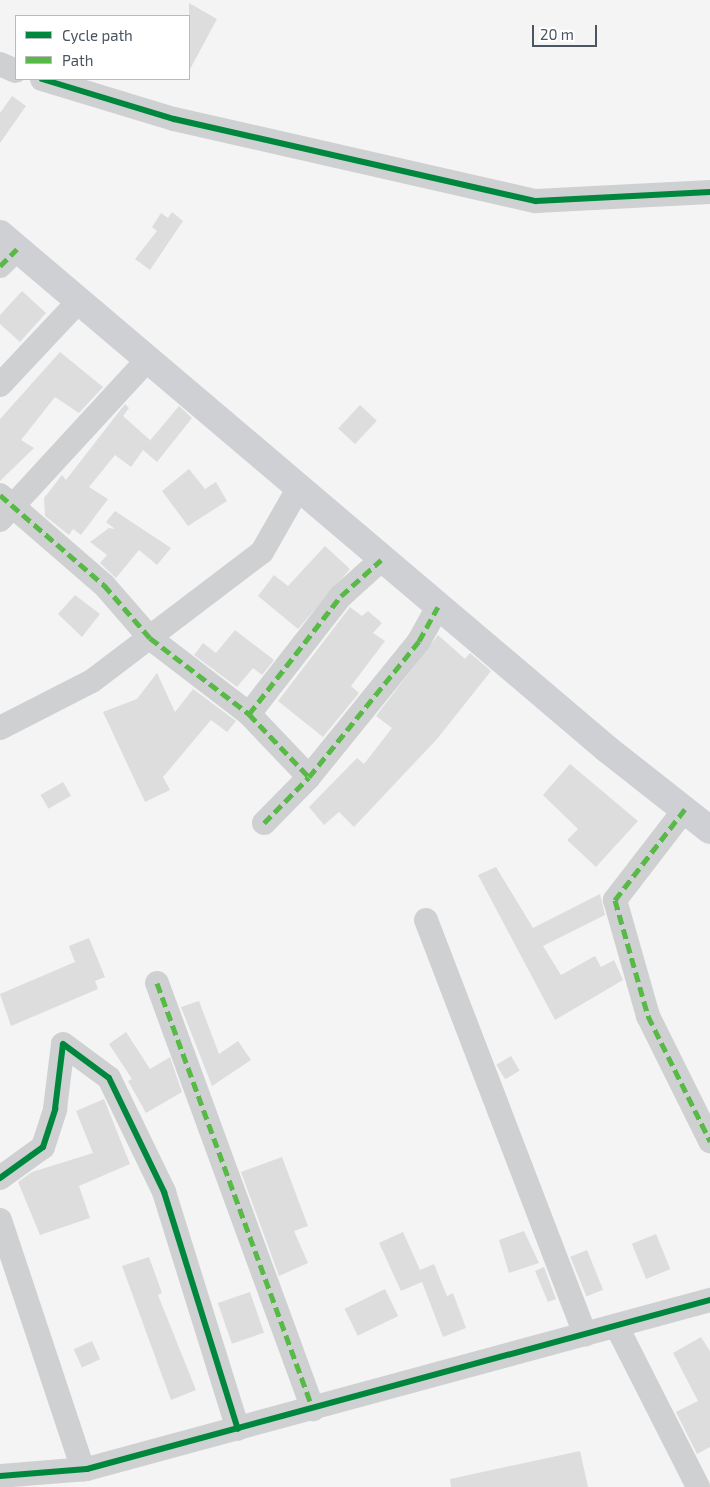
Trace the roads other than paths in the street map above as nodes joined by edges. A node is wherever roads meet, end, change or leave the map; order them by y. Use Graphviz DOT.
graph roads {
  1 [pos="0,64"];
  2 [pos="15,71"];
  3 [pos="45,80"];
  4 [pos="710,192"];
  5 [pos="6,250"];
  6 [pos="77,303"];
  7 [pos="146,361"];
  8 [pos="0,385"];
  9 [pos="298,490"];
  10 [pos="5,507"];
  11 [pos="381,560"];
  12 [pos="438,607"];
  13 [pos="150,638"];
  14 [pos="249,714"];
  15 [pos="0,728"];
  16 [pos="309,777"];
  17 [pos="684,810"];
  18 [pos="264,823"];
  19 [pos="710,830"];
  20 [pos="426,920"];
  21 [pos="157,983"];
  22 [pos="710,1141"];
  23 [pos="0,1178"];
  24 [pos="0,1220"];
  25 [pos="710,1300"];
  26 [pos="617,1326"];
  27 [pos="585,1335"];
  28 [pos="312,1409"];
  29 [pos="238,1429"];
  30 [pos="83,1470"];
  31 [pos="0,1476"];
  32 [pos="698,1487"];
  1 -- 2 [label="street"];
  3 -- 4 [label="street"];
  5 -- 6 [label="main road"];
  6 -- 7 [label="main road"];
  6 -- 8 [label="street"];
  7 -- 9 [label="main road"];
  7 -- 10 [label="street"];
  9 -- 11 [label="main road"];
  9 -- 13 [label="street"];
  10 -- 13 [label="street"];
  11 -- 12 [label="main road"];
  11 -- 14 [label="street"];
  12 -- 16 [label="street"];
  12 -- 17 [label="main road"];
  13 -- 14 [label="street"];
  13 -- 15 [label="street"];
  14 -- 16 [label="street"];
  16 -- 18 [label="street"];
  17 -- 19 [label="main road"];
  17 -- 22 [label="street"];
  20 -- 27 [label="street"];
  21 -- 28 [label="street"];
  23 -- 29 [label="street"];
  24 -- 30 [label="street"];
  25 -- 26 [label="street"];
  26 -- 27 [label="street"];
  26 -- 32 [label="street"];
  27 -- 28 [label="street"];
  28 -- 29 [label="street"];
  29 -- 30 [label="street"];
  30 -- 31 [label="street"];
}
